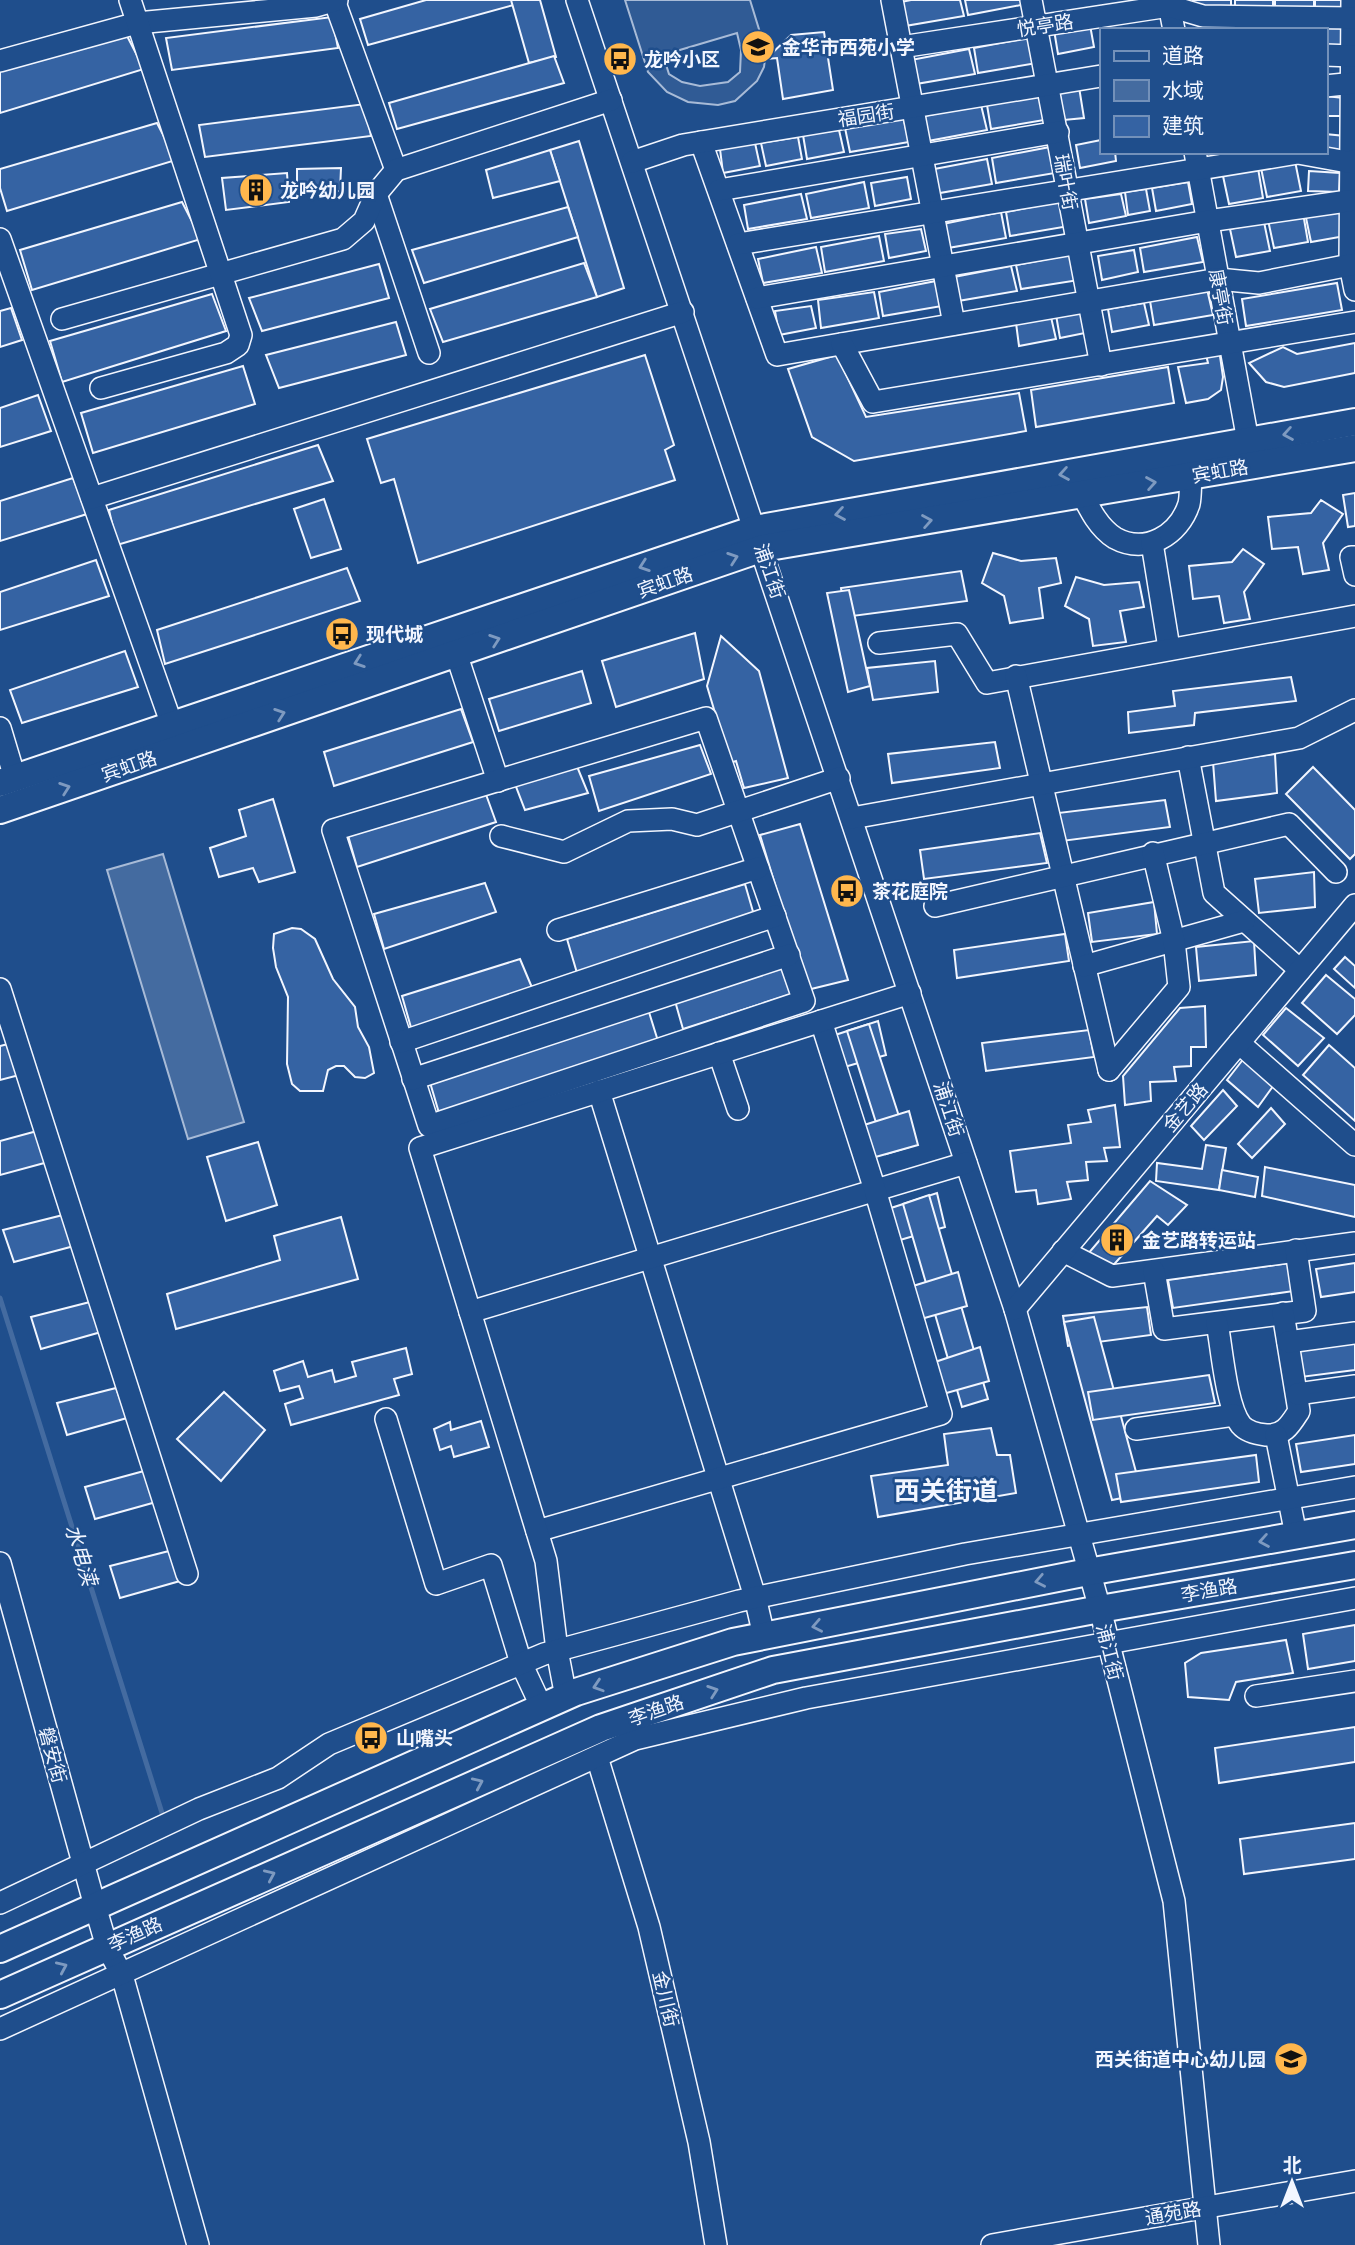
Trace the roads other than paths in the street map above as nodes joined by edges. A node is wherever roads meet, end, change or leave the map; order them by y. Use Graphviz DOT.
graph roads {
  1 [pos="130,0"];
  2 [pos="335,0"];
  3 [pos="578,0"];
  4 [pos="892,0"];
  5 [pos="1031,0"];
  6 [pos="1169,3"];
  7 [pos="1353,12"];
  8 [pos="137,23"];
  9 [pos="1036,26"];
  10 [pos="1174,28"];
  11 [pos="901,47"];
  12 [pos="1327,55"];
  13 [pos="1353,55"];
  14 [pos="0,61"];
  15 [pos="1100,76"];
  16 [pos="1354,83"];
  17 [pos="1047,85"];
  18 [pos="1327,86"];
  19 [pos="611,100"];
  20 [pos="913,107"];
  21 [pos="1058,132"];
  22 [pos="701,142"];
  23 [pos="1285,154"];
  24 [pos="1308,154"];
  25 [pos="922,155"];
  26 [pos="1197,161"];
  27 [pos="632,162"];
  28 [pos="1354,162"];
  29 [pos="396,170"];
  30 [pos="719,190"];
  31 [pos="1067,190"];
  32 [pos="376,194"];
  33 [pos="1353,200"];
  34 [pos="933,212"];
  35 [pos="1208,221"];
  36 [pos="0,239"];
  37 [pos="738,244"];
  38 [pos="1077,244"];
  39 [pos="1353,265"];
  40 [pos="943,267"];
  41 [pos="221,274"];
  42 [pos="1218,279"];
  43 [pos="1355,290"];
  44 [pos="10,295"];
  45 [pos="757,298"];
  46 [pos="1088,301"];
  47 [pos="683,312"];
  48 [pos="62,318"];
  49 [pos="1355,322"];
  50 [pos="954,324"];
  51 [pos="842,344"];
  52 [pos="1230,344"];
  53 [pos="429,353"];
  54 [pos="1101,365"];
  55 [pos="101,388"];
  56 [pos="1355,422"];
  57 [pos="1248,441"];
  58 [pos="1355,449"];
  59 [pos="1191,476"];
  60 [pos="1082,494"];
  61 [pos="92,498"];
  62 [pos="759,538"];
  63 [pos="1152,543"];
  64 [pos="1355,557"];
  65 [pos="1355,575"];
  66 [pos="1355,616"];
  67 [pos="879,643"];
  68 [pos="1169,648"];
  69 [pos="456,653"];
  70 [pos="1016,676"];
  71 [pos="1355,710"];
  72 [pos="172,725"];
  73 [pos="0,729"];
  74 [pos="1188,757"];
  75 [pos="839,778"];
  76 [pos="8,781"];
  77 [pos="498,781"];
  78 [pos="1040,784"];
  79 [pos="0,810"];
  80 [pos="739,813"];
  81 [pos="852,818"];
  82 [pos="501,836"];
  83 [pos="1204,842"];
  84 [pos="1153,853"];
  85 [pos="758,868"];
  86 [pos="1336,872"];
  87 [pos="1062,874"];
  88 [pos="1355,905"];
  89 [pos="935,906"];
  90 [pos="775,916"];
  91 [pos="1244,921"];
  92 [pos="558,930"];
  93 [pos="1174,941"];
  94 [pos="789,955"];
  95 [pos="1084,966"];
  96 [pos="1300,970"];
  97 [pos="0,989"];
  98 [pos="910,993"];
  99 [pos="821,1021"];
  100 [pos="401,1042"];
  101 [pos="1239,1043"];
  102 [pos="719,1054"];
  103 [pos="413,1079"];
  104 [pos="599,1091"];
  105 [pos="738,1109"];
  106 [pos="1355,1145"];
  107 [pos="966,1163"];
  108 [pos="875,1190"];
  109 [pos="1355,1243"];
  110 [pos="1296,1250"];
  111 [pos="1063,1251"];
  112 [pos="650,1257"];
  113 [pos="1154,1271"];
  114 [pos="1015,1309"];
  115 [pos="470,1312"];
  116 [pos="1283,1313"];
  117 [pos="1217,1323"];
  118 [pos="1355,1333"];
  119 [pos="1288,1342"];
  120 [pos="1355,1386"];
  121 [pos="1297,1394"];
  122 [pos="1234,1415"];
  123 [pos="386,1419"];
  124 [pos="1136,1429"];
  125 [pos="1276,1435"];
  126 [pos="719,1479"];
  127 [pos="1355,1487"];
  128 [pos="1289,1499"];
  129 [pos="1355,1525"];
  130 [pos="537,1531"];
  131 [pos="1078,1535"];
  132 [pos="1296,1535"];
  133 [pos="1355,1565"];
  134 [pos="1,1569"];
  135 [pos="1088,1572"];
  136 [pos="187,1574"];
  137 [pos="755,1597"];
  138 [pos="1355,1598"];
  139 [pos="1100,1609"];
  140 [pos="764,1636"];
  141 [pos="1107,1643"];
  142 [pos="557,1650"];
  143 [pos="521,1663"];
  144 [pos="1355,1681"];
  145 [pos="1256,1696"];
  146 [pos="554,1702"];
  147 [pos="597,1757"];
  148 [pos="83,1864"];
  149 [pos="0,1903"];
  150 [pos="95,1906"];
  151 [pos="107,1947"];
  152 [pos="0,1949"];
  153 [pos="122,1975"];
  154 [pos="0,1995"];
  155 [pos="0,2029"];
  156 [pos="1355,2181"];
  157 [pos="1203,2208"];
  158 [pos="198,2245"];
  159 [pos="716,2245"];
  160 [pos="992,2245"];
  161 [pos="1209,2245"];
  1 -- 8 [label="street"];
  2 -- 8 [label="street"];
  2 -- 29 [label="street"];
  3 -- 19 [label="street, 浦江街"];
  4 -- 11 [label="street"];
  5 -- 9 [label="street, 瑞叶街"];
  6 -- 7 [label="street, 悦亭路"];
  6 -- 9 [label="street, 悦亭路"];
  6 -- 10 [label="street"];
  7 -- 13 [label="street"];
  8 -- 14 [label="street"];
  8 -- 41 [label="street"];
  9 -- 11 [label="street, 悦亭路"];
  9 -- 17 [label="street, 瑞叶街"];
  11 -- 20 [label="street"];
  12 -- 13 [label="street"];
  13 -- 16 [label="street"];
  15 -- 17 [label="street, 福园街"];
  16 -- 18 [label="street"];
  16 -- 28 [label="street"];
  17 -- 20 [label="street, 福园街"];
  17 -- 21 [label="street, 瑞叶街"];
  19 -- 27 [label="street, 浦江街"];
  19 -- 29 [label="street"];
  20 -- 22 [label="street, 福园街"];
  20 -- 25 [label="street"];
  21 -- 25 [label="street"];
  21 -- 31 [label="street, 瑞叶街"];
  22 -- 27 [label="street, 福园街"];
  22 -- 30 [label="street"];
  23 -- 26 [label="street"];
  24 -- 28 [label="street"];
  25 -- 30 [label="street"];
  25 -- 34 [label="street"];
  26 -- 31 [label="street"];
  26 -- 35 [label="street, 康亭街"];
  27 -- 47 [label="street, 浦江街"];
  28 -- 33 [label="street"];
  29 -- 32 [label="street"];
  30 -- 37 [label="street"];
  31 -- 34 [label="street"];
  31 -- 38 [label="street, 瑞叶街"];
  32 -- 41 [label="street"];
  32 -- 53 [label="street"];
  33 -- 35 [label="street"];
  33 -- 39 [label="street"];
  34 -- 37 [label="street"];
  34 -- 40 [label="street"];
  35 -- 38 [label="street"];
  35 -- 42 [label="street, 康亭街"];
  36 -- 44 [label="street"];
  37 -- 45 [label="street"];
  38 -- 40 [label="street"];
  38 -- 46 [label="street, 瑞叶街"];
  39 -- 42 [label="street"];
  39 -- 43 [label="street"];
  40 -- 45 [label="street"];
  40 -- 50 [label="street"];
  41 -- 48 [label="street"];
  41 -- 55 [label="street"];
  42 -- 46 [label="street"];
  42 -- 52 [label="street, 康亭街"];
  44 -- 61 [label="street"];
  45 -- 51 [label="street"];
  46 -- 50 [label="street"];
  46 -- 54 [label="street, 瑞叶街"];
  47 -- 61 [label="street"];
  47 -- 62 [label="street, 浦江街"];
  49 -- 52 [label="street"];
  50 -- 51 [label="street"];
  51 -- 54 [label="street"];
  52 -- 54 [label="street"];
  52 -- 57 [label="street, 康亭街"];
  56 -- 57 [label="main road, 宾虹路, one-way"];
  57 -- 62 [label="main road, 宾虹路, one-way"];
  58 -- 59 [label="main road, 宾虹路"];
  60 -- 59 [label="main road, 宾虹路, one-way"];
  59 -- 63 [label="street"];
  62 -- 60 [label="main road, 宾虹路, one-way"];
  60 -- 63 [label="street"];
  61 -- 72 [label="street"];
  69 -- 62 [label="main road, 宾虹路, one-way"];
  62 -- 72 [label="main road, 宾虹路, one-way"];
  62 -- 75 [label="street, 浦江街"];
  63 -- 68 [label="street"];
  64 -- 65 [label="street"];
  66 -- 68 [label="street"];
  67 -- 70 [label="street"];
  68 -- 70 [label="street"];
  69 -- 77 [label="street"];
  79 -- 69 [label="main road, 宾虹路, one-way"];
  70 -- 78 [label="street"];
  71 -- 74 [label="street"];
  72 -- 76 [label="main road, 宾虹路"];
  73 -- 76 [label="street"];
  74 -- 78 [label="street"];
  74 -- 83 [label="street"];
  75 -- 80 [label="street"];
  75 -- 81 [label="street, 浦江街"];
  77 -- 80 [label="street"];
  77 -- 100 [label="street"];
  78 -- 81 [label="street"];
  78 -- 87 [label="street"];
  80 -- 82 [label="street"];
  80 -- 85 [label="street"];
  81 -- 98 [label="street, 浦江街"];
  83 -- 84 [label="street"];
  83 -- 86 [label="street"];
  83 -- 91 [label="street"];
  84 -- 87 [label="street"];
  84 -- 93 [label="street"];
  85 -- 90 [label="street"];
  85 -- 92 [label="street"];
  87 -- 89 [label="street"];
  87 -- 95 [label="street"];
  88 -- 96 [label="street, 金艺路"];
  90 -- 94 [label="street"];
  90 -- 100 [label="street"];
  91 -- 93 [label="street"];
  91 -- 96 [label="street"];
  93 -- 95 [label="street"];
  93 -- 95 [label="street"];
  94 -- 103 [label="street"];
  94 -- 103 [label="street"];
  96 -- 101 [label="street, 金艺路"];
  97 -- 136 [label="street"];
  98 -- 99 [label="street"];
  98 -- 107 [label="street, 浦江街"];
  99 -- 102 [label="street"];
  99 -- 108 [label="street"];
  100 -- 103 [label="street"];
  101 -- 106 [label="street"];
  101 -- 111 [label="street, 金艺路"];
  102 -- 104 [label="street"];
  102 -- 105 [label="street"];
  104 -- 112 [label="street"];
  104 -- 115 [label="street"];
  107 -- 108 [label="street"];
  107 -- 114 [label="street, 浦江街"];
  108 -- 112 [label="street"];
  108 -- 126 [label="street"];
  109 -- 110 [label="street"];
  110 -- 113 [label="street"];
  110 -- 116 [label="street"];
  111 -- 113 [label="street"];
  111 -- 114 [label="street, 金艺路"];
  112 -- 115 [label="street"];
  112 -- 126 [label="street"];
  113 -- 117 [label="street"];
  114 -- 131 [label="street, 浦江街"];
  115 -- 130 [label="street"];
  116 -- 117 [label="street"];
  116 -- 119 [label="street"];
  117 -- 122 [label="street"];
  118 -- 119 [label="street"];
  119 -- 121 [label="street"];
  120 -- 121 [label="street"];
  121 -- 125 [label="street"];
  122 -- 124 [label="street"];
  122 -- 125 [label="street"];
  123 -- 143 [label="street"];
  125 -- 128 [label="street"];
  126 -- 130 [label="street"];
  126 -- 137 [label="street"];
  127 -- 128 [label="street"];
  128 -- 131 [label="street"];
  128 -- 132 [label="street"];
  129 -- 132 [label="main road, 李渔路"];
  130 -- 142 [label="street"];
  131 -- 135 [label="street, 浦江街"];
  131 -- 137 [label="street"];
  132 -- 135 [label="main road, 李渔路, one-way"];
  133 -- 139 [label="main road, 李渔路"];
  134 -- 148 [label="street, 磐安街"];
  135 -- 139 [label="street, 浦江街"];
  135 -- 140 [label="main road, 李渔路, one-way"];
  137 -- 140 [label="street"];
  137 -- 142 [label="street"];
  138 -- 141 [label="street"];
  139 -- 141 [label="street, 浦江街"];
  151 -- 139 [label="main road, 李渔路, one-way"];
  140 -- 146 [label="main road, 李渔路, one-way"];
  141 -- 147 [label="street"];
  141 -- 157 [label="street, 浦江街"];
  142 -- 143 [label="street"];
  142 -- 146 [label="street"];
  143 -- 146 [label="street"];
  143 -- 148 [label="street"];
  144 -- 145 [label="street"];
  146 -- 150 [label="main road, 李渔路"];
  147 -- 153 [label="street"];
  147 -- 159 [label="street, 金川街"];
  148 -- 149 [label="street"];
  148 -- 150 [label="street, 磐安街"];
  150 -- 151 [label="street, 磐安街"];
  150 -- 152 [label="main road, 李渔路"];
  151 -- 153 [label="street, 磐安街"];
  154 -- 151 [label="main road, 李渔路, one-way"];
  153 -- 155 [label="street"];
  153 -- 158 [label="street, 磐安街"];
  156 -- 157 [label="street, 通苑路"];
  157 -- 160 [label="street, 通苑路"];
  157 -- 161 [label="street, 浦江街"];
}
